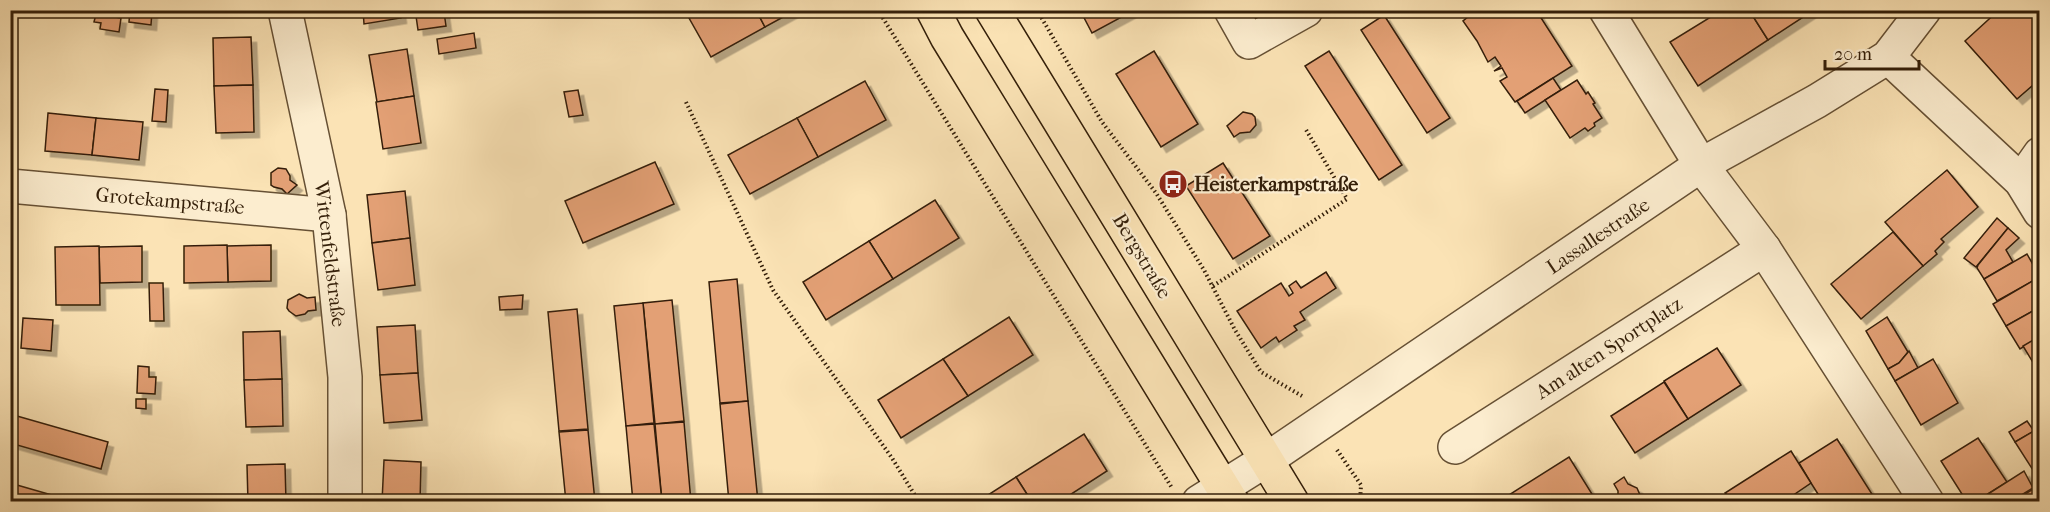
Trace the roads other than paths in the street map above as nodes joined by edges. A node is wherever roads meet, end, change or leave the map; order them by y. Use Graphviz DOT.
graph roads {
  1 [pos="285,10"];
  2 [pos="933,10"];
  3 [pos="992,10"];
  4 [pos="1231,10"];
  5 [pos="1306,10"];
  6 [pos="1606,10"];
  7 [pos="1924,10"];
  8 [pos="1888,57"];
  9 [pos="2040,154"];
  10 [pos="1701,165"];
  11 [pos="2021,181"];
  12 [pos="10,186"];
  13 [pos="2040,212"];
  14 [pos="329,215"];
  15 [pos="1764,249"];
  16 [pos="1455,447"];
  17 [pos="1266,460"];
  18 [pos="1207,495"];
  19 [pos="345,501"];
  20 [pos="1292,501"];
  21 [pos="1927,501"];
  1 -- 14 [label="street, Wittenfeldstraße"];
  2 -- 18 [label="main road"];
  3 -- 17 [label="main road, Bergstraße"];
  4 -- 5 [label="street"];
  6 -- 10 [label="street"];
  7 -- 8 [label="street, Lassallestraße"];
  8 -- 10 [label="street, Lassallestraße"];
  8 -- 11 [label="street"];
  9 -- 11 [label="street"];
  10 -- 15 [label="street"];
  10 -- 17 [label="street, Lassallestraße"];
  11 -- 13 [label="street"];
  12 -- 14 [label="street, Grotekampstraße"];
  14 -- 19 [label="street, Wittenfeldstraße"];
  15 -- 16 [label="street, Am alten Sportplatz"];
  15 -- 21 [label="street"];
  17 -- 18 [label="street"];
  17 -- 20 [label="main road, Bergstraße"];
}
